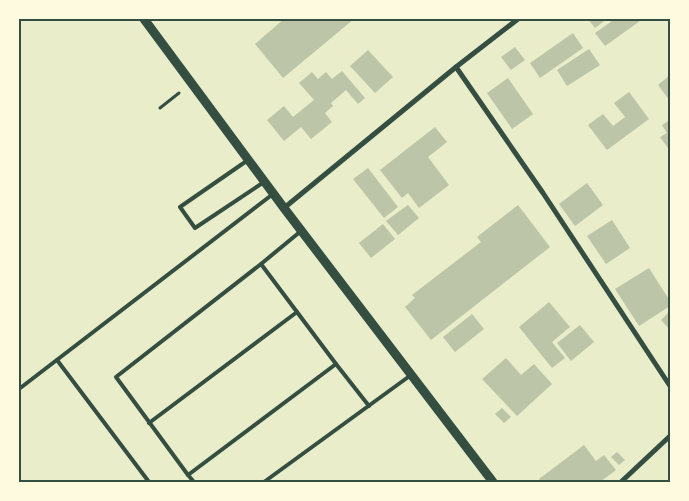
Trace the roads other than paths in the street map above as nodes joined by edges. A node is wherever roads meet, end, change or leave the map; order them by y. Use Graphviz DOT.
graph roads {
  1 [pos="144,19"];
  2 [pos="518,19"];
  3 [pos="456,67"];
  4 [pos="248,160"];
  5 [pos="264,182"];
  6 [pos="273,194"];
  7 [pos="284,208"];
  8 [pos="301,231"];
  9 [pos="261,264"];
  10 [pos="297,312"];
  11 [pos="57,360"];
  12 [pos="336,364"];
  13 [pos="411,376"];
  14 [pos="670,386"];
  15 [pos="19,388"];
  16 [pos="369,406"];
  17 [pos="149,424"];
  18 [pos="670,436"];
  19 [pos="188,475"];
  20 [pos="149,482"];
  21 [pos="194,482"];
  22 [pos="264,482"];
  23 [pos="493,482"];
  24 [pos="621,482"];
  1 -- 4 [label="street"];
  2 -- 3 [label="street"];
  3 -- 7 [label="street"];
  3 -- 14 [label="street"];
  4 -- 5 [label="street"];
  4 -- 5 [label="lane"];
  5 -- 6 [label="street"];
  6 -- 7 [label="street"];
  6 -- 11 [label="lane"];
  7 -- 8 [label="street"];
  8 -- 9 [label="lane"];
  8 -- 13 [label="street"];
  9 -- 10 [label="lane"];
  9 -- 17 [label="lane"];
  10 -- 12 [label="lane"];
  10 -- 17 [label="lane"];
  11 -- 15 [label="lane"];
  11 -- 20 [label="lane"];
  12 -- 16 [label="lane"];
  12 -- 19 [label="lane"];
  13 -- 16 [label="lane"];
  13 -- 23 [label="street"];
  16 -- 22 [label="lane"];
  17 -- 19 [label="lane"];
  18 -- 24 [label="street"];
  19 -- 21 [label="lane"];
}
